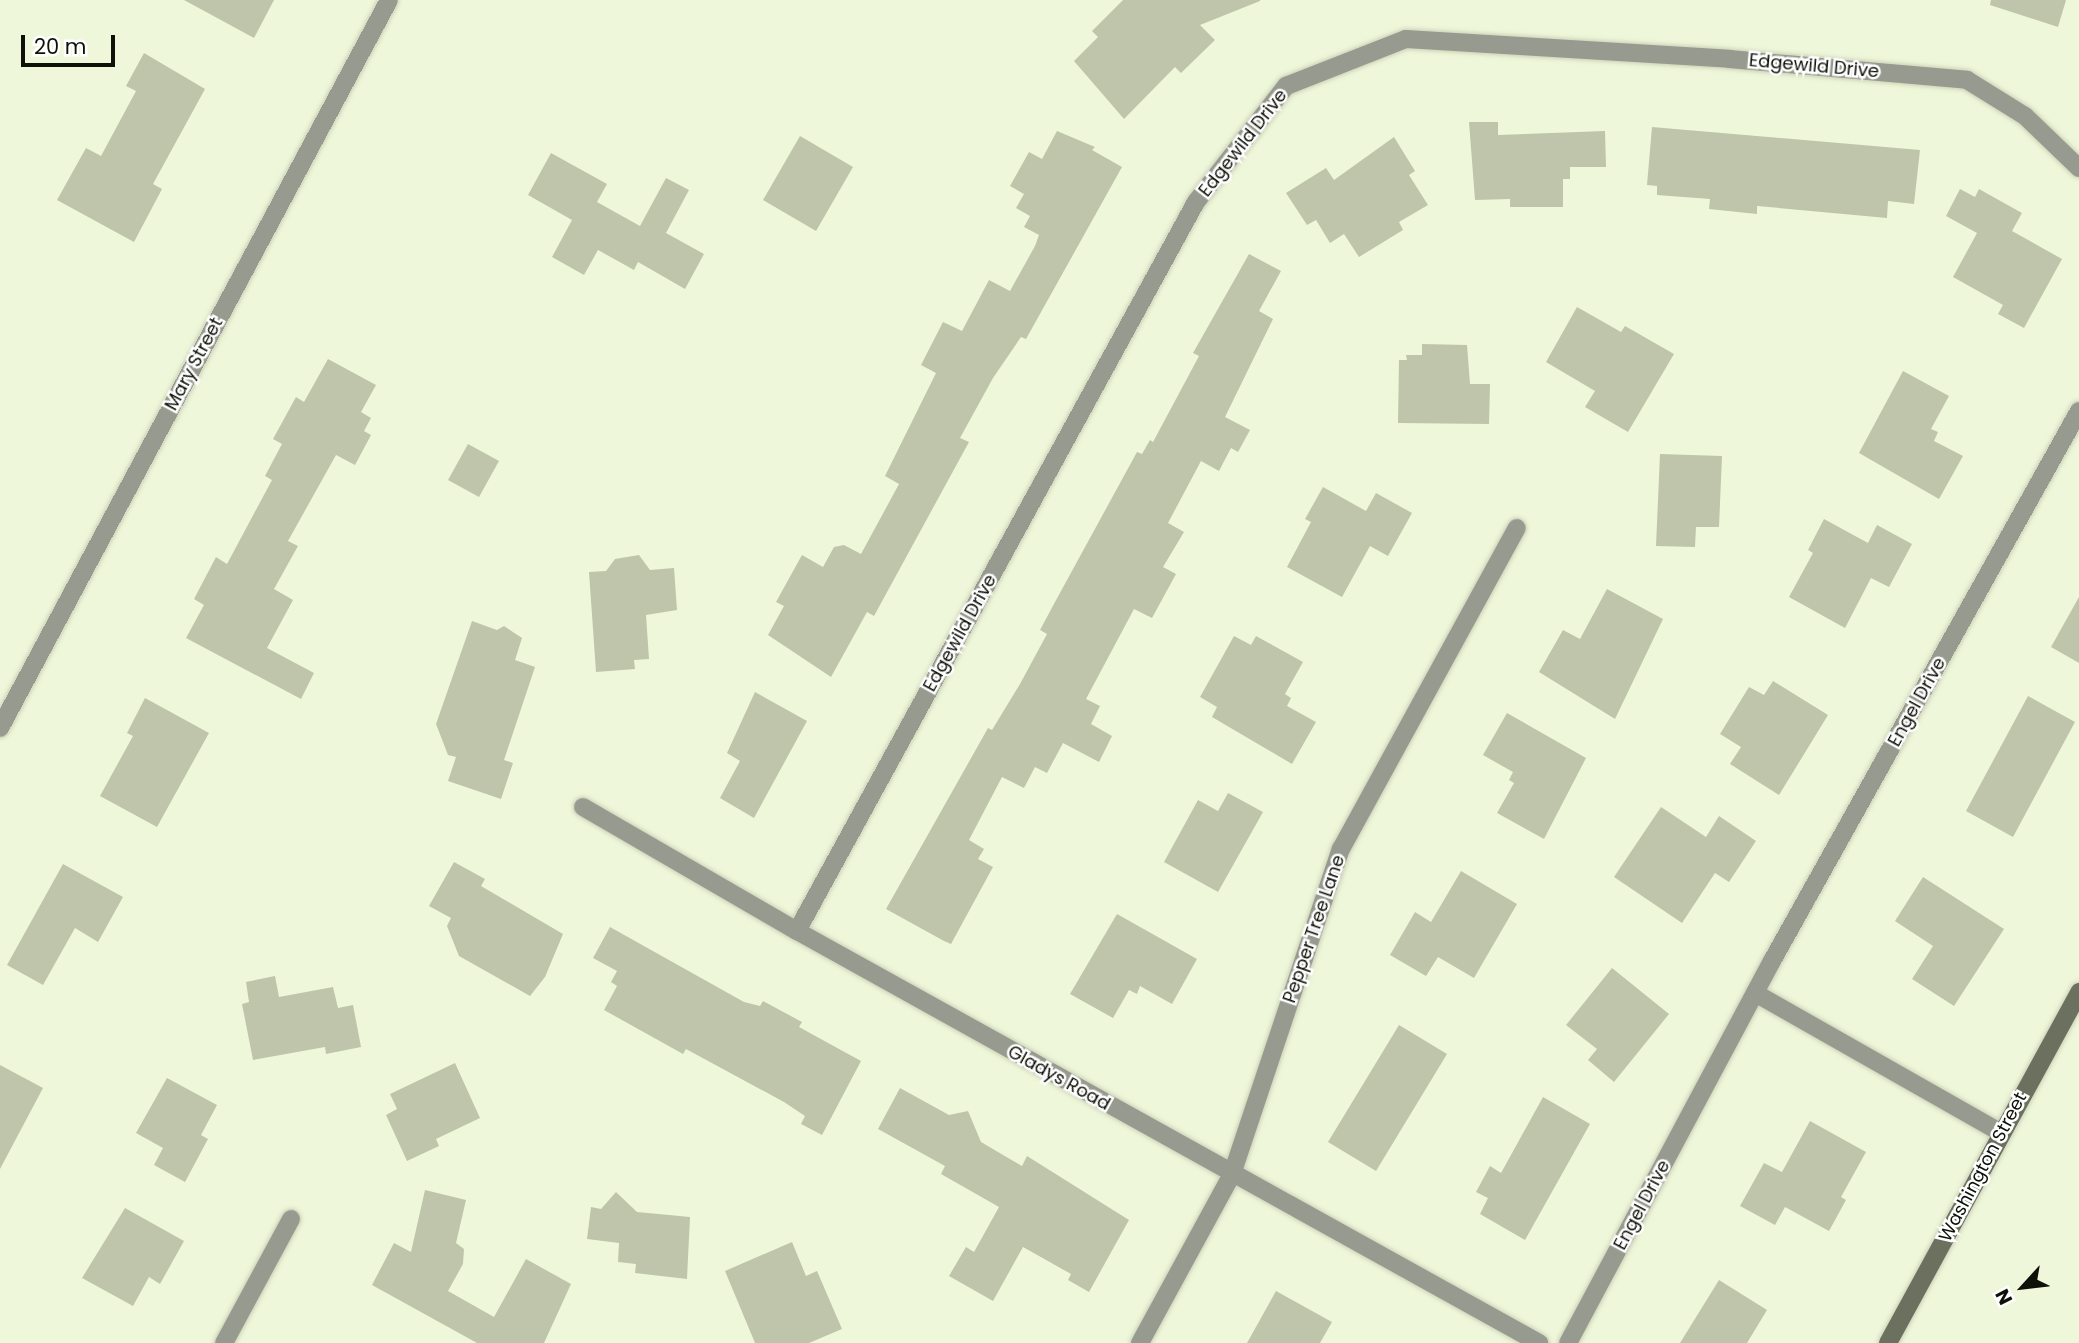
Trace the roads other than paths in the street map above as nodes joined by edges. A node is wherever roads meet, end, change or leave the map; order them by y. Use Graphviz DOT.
graph roads {
  1 [pos="389,0"];
  2 [pos="2079,169"];
  3 [pos="2079,411"];
  4 [pos="1517,528"];
  5 [pos="0,728"];
  6 [pos="583,807"];
  7 [pos="797,931"];
  8 [pos="2079,992"];
  9 [pos="1755,993"];
  10 [pos="2001,1133"];
  11 [pos="1232,1174"];
  12 [pos="291,1219"];
  13 [pos="224,1343"];
  14 [pos="1140,1343"];
  15 [pos="1539,1343"];
  16 [pos="1568,1343"];
  17 [pos="1888,1343"];
  1 -- 5 [label="street, Mary Street"];
  2 -- 7 [label="street, Edgewild Drive"];
  3 -- 9 [label="street, Engel Drive"];
  4 -- 11 [label="street, Pepper Tree Lane"];
  6 -- 7 [label="street, Gladys Road"];
  7 -- 11 [label="street, Gladys Road"];
  8 -- 10 [label="main road, Washington Street"];
  9 -- 10 [label="street"];
  9 -- 16 [label="street, Engel Drive"];
  10 -- 17 [label="main road, Washington Street"];
  11 -- 14 [label="street, Pepper Tree Lane"];
  11 -- 15 [label="street, Gladys Road"];
  12 -- 13 [label="street"];
}
